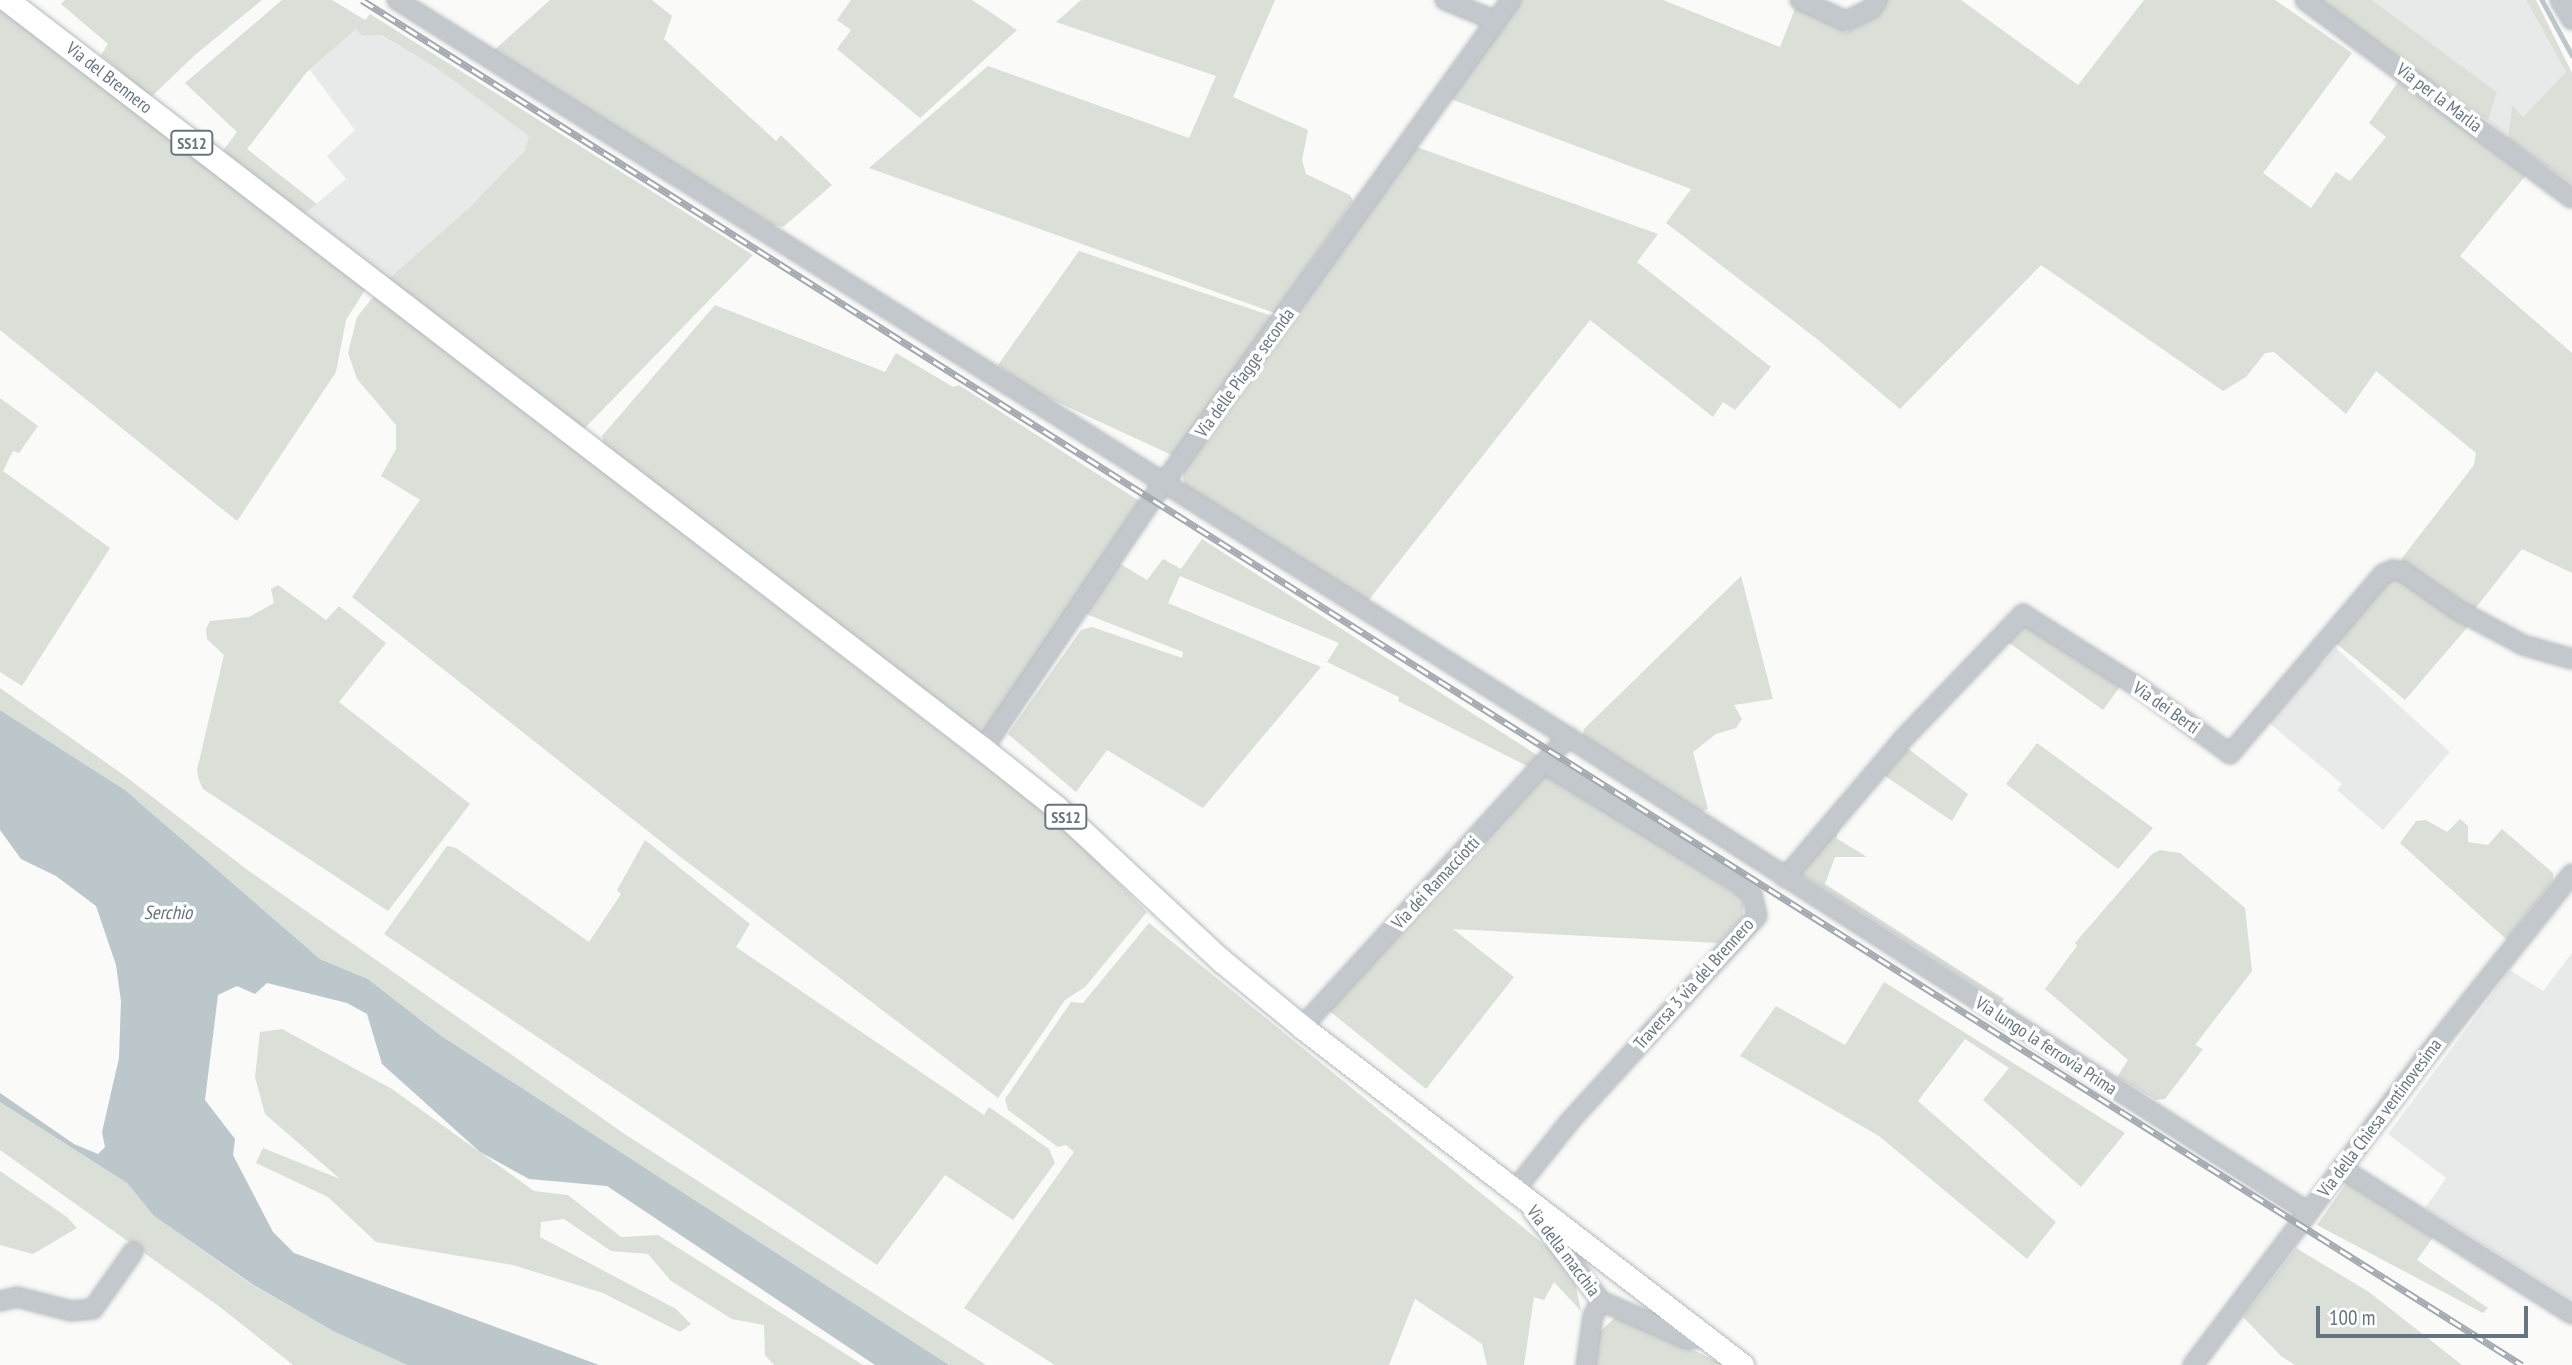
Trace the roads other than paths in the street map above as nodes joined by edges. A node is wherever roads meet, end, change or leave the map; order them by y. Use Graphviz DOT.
graph roads {
  1 [pos="7,0"];
  2 [pos="397,0"];
  3 [pos="1445,0"];
  4 [pos="1511,0"];
  5 [pos="1800,0"];
  6 [pos="1877,0"];
  7 [pos="2305,0"];
  8 [pos="2560,0"];
  9 [pos="2572,20"];
  10 [pos="1496,21"];
  11 [pos="2572,198"];
  12 [pos="1163,486"];
  13 [pos="2572,659"];
  14 [pos="1568,737"];
  15 [pos="983,749"];
  16 [pos="1545,764"];
  17 [pos="2572,874"];
  18 [pos="1785,878"];
  19 [pos="1302,1027"];
  20 [pos="2341,1168"];
  21 [pos="1519,1196"];
  22 [pos="2308,1212"];
  23 [pos="133,1252"];
  24 [pos="0,1301"];
  25 [pos="1601,1301"];
  26 [pos="2572,1314"];
  27 [pos="1707,1338"];
  28 [pos="1586,1365"];
  29 [pos="1742,1365"];
  30 [pos="2193,1365"];
  1 -- 15 [label="main road, Via del Brennero / SS12"];
  2 -- 12 [label="street, Via lungo la ferrovia Prima"];
  3 -- 10 [label="street"];
  4 -- 10 [label="street, Via delle Piagge seconda"];
  5 -- 6 [label="street"];
  7 -- 11 [label="street, Via per la Marlia"];
  8 -- 9 [label="street"];
  10 -- 12 [label="street, Via delle Piagge seconda"];
  12 -- 14 [label="street, Via lungo la ferrovia Prima"];
  12 -- 15 [label="street, Via delle Piagge seconda"];
  13 -- 18 [label="street, Via dei Berti"];
  14 -- 16 [label="street, Via dei Ramacciotti"];
  14 -- 18 [label="street, Via lungo la ferrovia Prima"];
  15 -- 19 [label="main road, SS12"];
  16 -- 19 [label="street, Via dei Ramacciotti"];
  16 -- 21 [label="street, Traversa 3 via del Brennero"];
  17 -- 20 [label="street, Via della Chiesa ventinovesima"];
  18 -- 22 [label="street, Via lungo la ferrovia Prima"];
  19 -- 21 [label="main road, SS12"];
  20 -- 22 [label="street, Via della Chiesa ventinovesima"];
  20 -- 26 [label="street"];
  21 -- 25 [label="street, Via della macchia"];
  21 -- 27 [label="main road, SS12"];
  22 -- 30 [label="street, Via della Chiesa ventinovesima"];
  23 -- 24 [label="street"];
  25 -- 27 [label="street, Via della macchia"];
  25 -- 28 [label="street, Via della macchia"];
  27 -- 29 [label="main road, SS12"];
}
